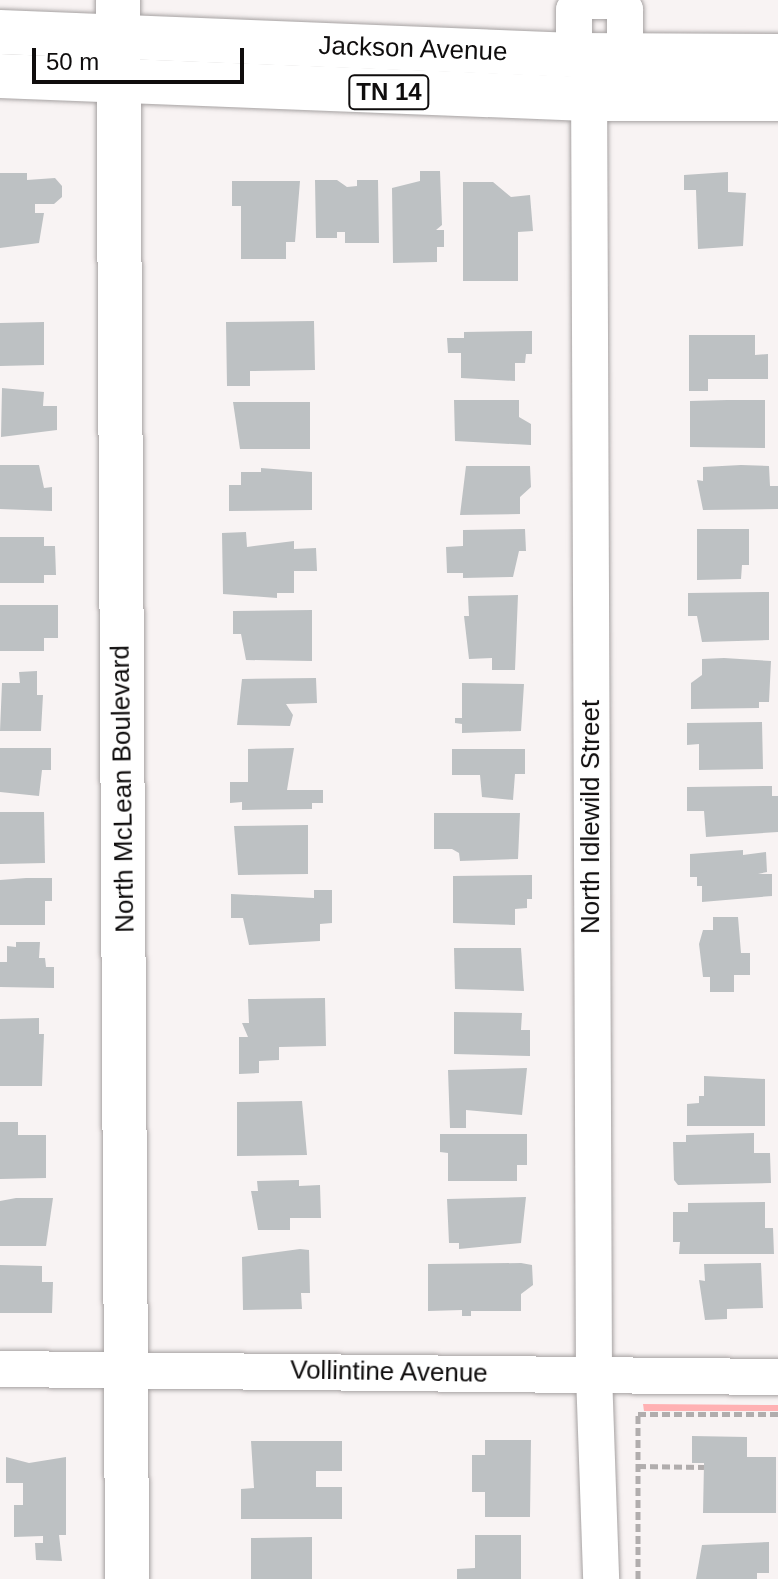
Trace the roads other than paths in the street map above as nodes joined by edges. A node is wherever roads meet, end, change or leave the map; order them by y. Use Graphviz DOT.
graph roads {
  1 [pos="600,0"];
  2 [pos="117,17"];
  3 [pos="0,32"];
  4 [pos="596,55"];
  5 [pos="778,56"];
  6 [pos="0,76"];
  7 [pos="117,78"];
  8 [pos="588,99"];
  9 [pos="778,99"];
  10 [pos="0,1369"];
  11 [pos="128,1370"];
  12 [pos="594,1374"];
  13 [pos="778,1377"];
  14 [pos="127,1579"];
  15 [pos="601,1579"];
  1 -- 4 [label="street"];
  1 -- 4 [label="street"];
  2 -- 3 [label="main road, Jackson Avenue / TN 14"];
  2 -- 4 [label="main road, Jackson Avenue / TN 14"];
  2 -- 7 [label="main road, North McLean Boulevard"];
  4 -- 5 [label="main road, Jackson Avenue / TN 14"];
  4 -- 8 [label="street, North Idlewild Street"];
  6 -- 7 [label="main road, Jackson Avenue / TN 14"];
  7 -- 8 [label="main road, Jackson Avenue / TN 14"];
  7 -- 11 [label="main road, North McLean Boulevard"];
  8 -- 9 [label="main road, Jackson Avenue / TN 14"];
  8 -- 12 [label="street, North Idlewild Street"];
  10 -- 11 [label="street, Vollintine Avenue"];
  11 -- 12 [label="street, Vollintine Avenue"];
  11 -- 14 [label="main road, North McLean Boulevard"];
  12 -- 13 [label="street, Vollintine Avenue"];
  12 -- 15 [label="street, North Idlewild Street"];
}
